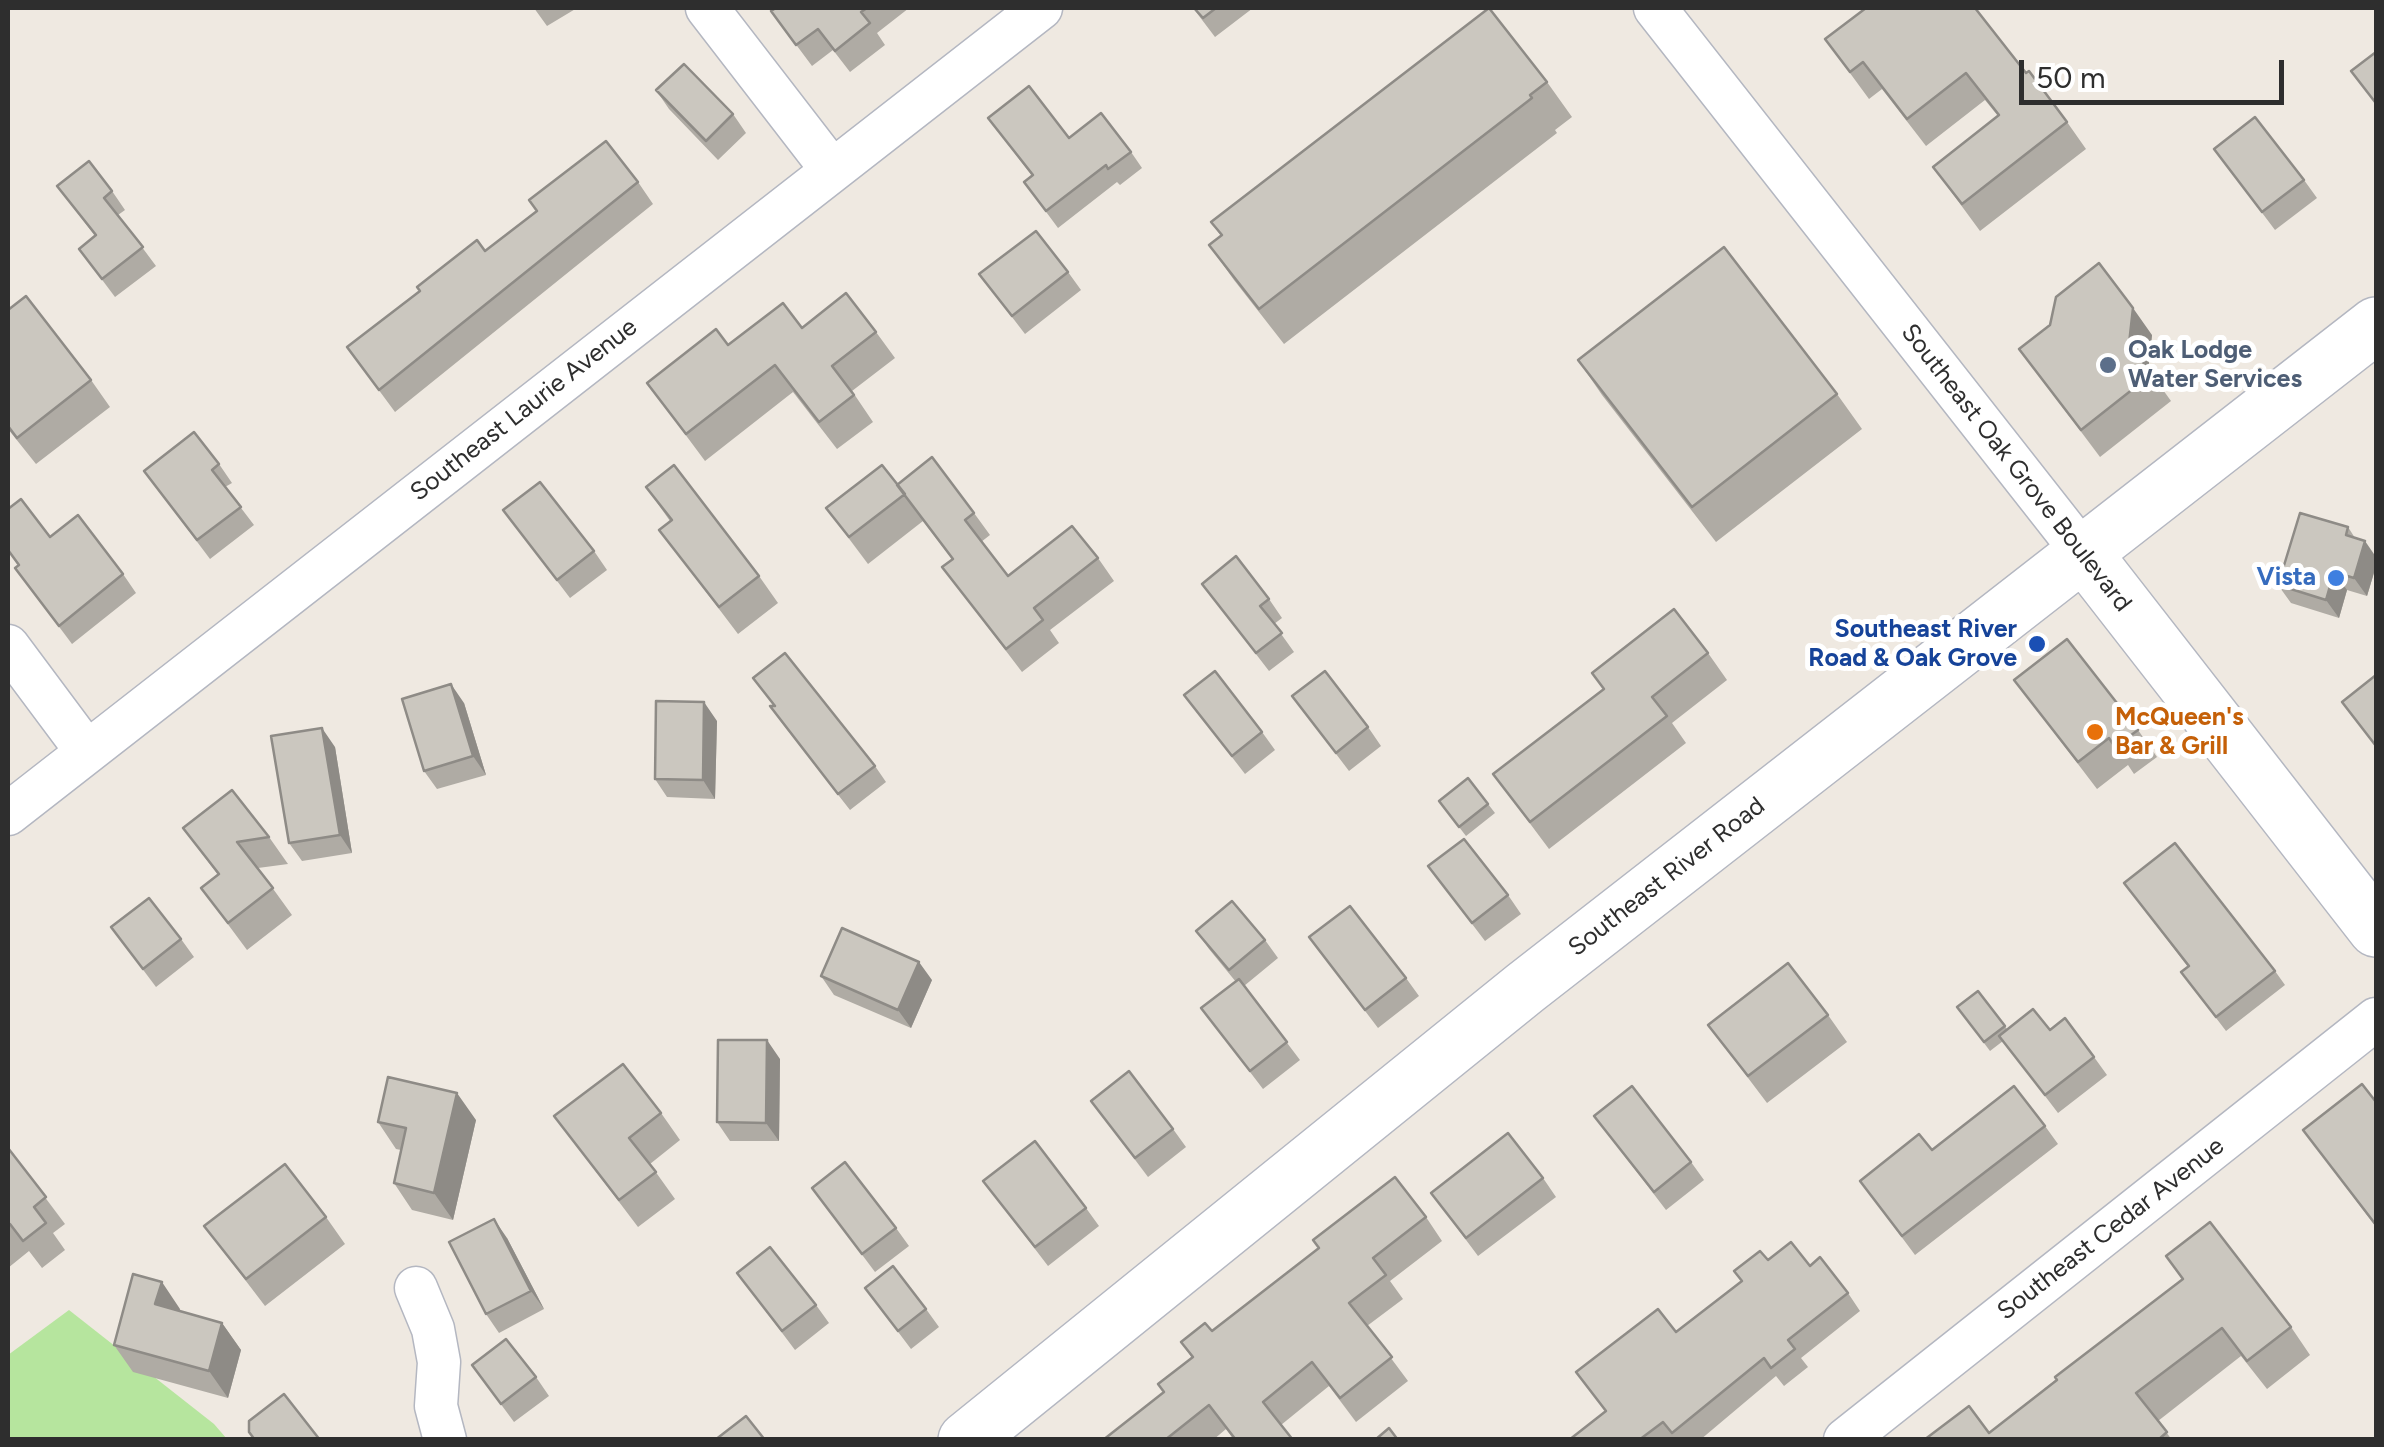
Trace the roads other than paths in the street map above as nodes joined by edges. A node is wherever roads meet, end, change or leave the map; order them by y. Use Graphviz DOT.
graph roads {
  1 [pos="706,8"];
  2 [pos="1041,8"];
  3 [pos="1655,8"];
  4 [pos="832,170"];
  5 [pos="2376,325"];
  6 [pos="2084,554"];
  7 [pos="8,646"];
  8 [pos="87,752"];
  9 [pos="8,814"];
  10 [pos="2376,929"];
  11 [pos="2376,1019"];
  12 [pos="416,1288"];
  13 [pos="445,1440"];
  14 [pos="966,1440"];
  15 [pos="1845,1440"];
  1 -- 4 [label="street"];
  2 -- 4 [label="street, Southeast Laurie Avenue"];
  3 -- 6 [label="street, Southeast Oak Grove Boulevard"];
  4 -- 8 [label="street, Southeast Laurie Avenue"];
  5 -- 6 [label="street, Southeast River Road"];
  6 -- 10 [label="street, Southeast Oak Grove Boulevard"];
  6 -- 14 [label="street, Southeast River Road"];
  7 -- 8 [label="street"];
  8 -- 9 [label="street, Southeast Laurie Avenue"];
  11 -- 15 [label="street, Southeast Cedar Avenue"];
  12 -- 13 [label="street"];
}
